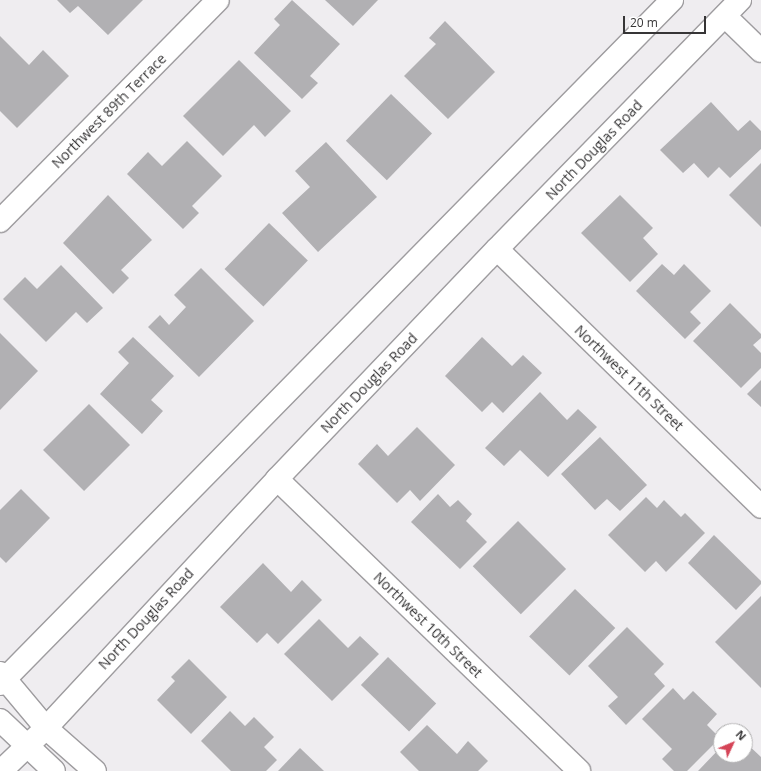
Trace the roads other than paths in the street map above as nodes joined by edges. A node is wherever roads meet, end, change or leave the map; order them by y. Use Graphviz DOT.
graph roads {
  1 [pos="218,0"];
  2 [pos="672,0"];
  3 [pos="740,0"];
  4 [pos="725,16"];
  5 [pos="761,51"];
  6 [pos="2,216"];
  7 [pos="497,249"];
  8 [pos="277,478"];
  9 [pos="761,507"];
  10 [pos="2,678"];
  11 [pos="0,720"];
  12 [pos="46,728"];
  13 [pos="26,747"];
  14 [pos="1,771"];
  15 [pos="54,771"];
  16 [pos="95,771"];
  17 [pos="579,771"];
  1 -- 6 [label="main road, Northwest 89th Terrace"];
  2 -- 10 [label="main road"];
  3 -- 4 [label="main road, North Douglas Road"];
  4 -- 5 [label="main road"];
  4 -- 7 [label="main road, North Douglas Road"];
  7 -- 8 [label="main road, North Douglas Road"];
  7 -- 9 [label="main road, Northwest 11th Street"];
  8 -- 12 [label="main road, North Douglas Road"];
  8 -- 17 [label="main road, Northwest 10th Street"];
  10 -- 12 [label="main road"];
  11 -- 13 [label="main road"];
  12 -- 13 [label="main road, North Douglas Road"];
  12 -- 16 [label="main road"];
  13 -- 14 [label="main road, North Douglas Road"];
  13 -- 15 [label="main road"];
}
